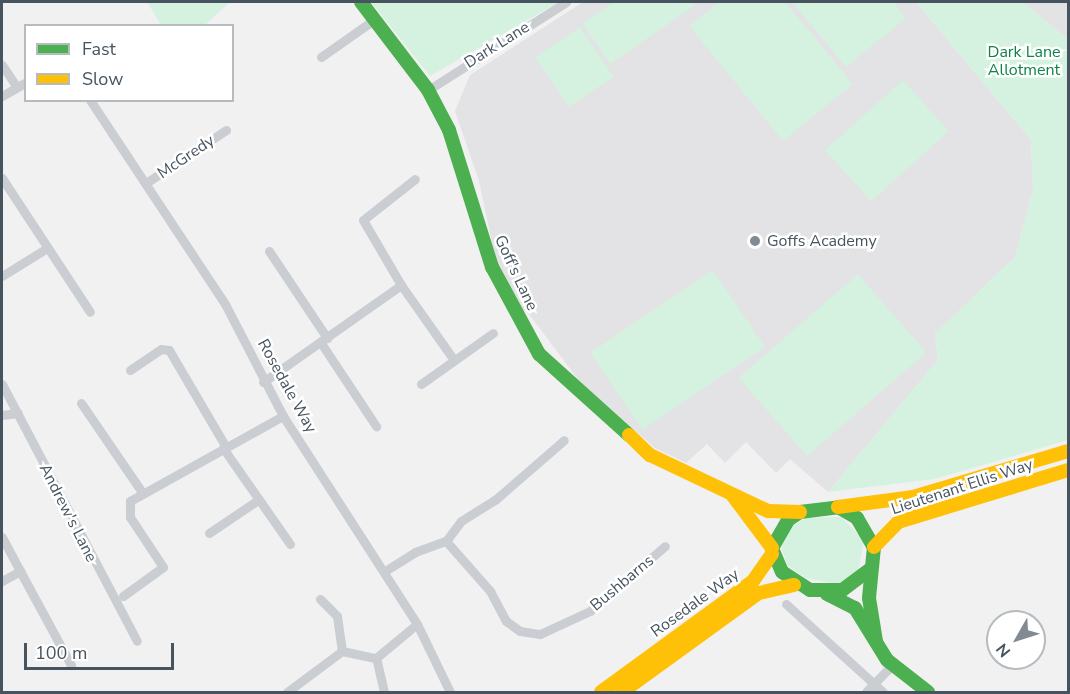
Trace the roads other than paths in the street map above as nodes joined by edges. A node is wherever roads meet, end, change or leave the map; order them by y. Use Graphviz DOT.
graph roads {
  1 [pos="361,2"];
  2 [pos="566,2"];
  3 [pos="375,19"];
  4 [pos="321,57"];
  5 [pos="2,65"];
  6 [pos="21,84"];
  7 [pos="428,90"];
  8 [pos="2,96"];
  9 [pos="92,102"];
  10 [pos="226,130"];
  11 [pos="2,178"];
  12 [pos="415,179"];
  13 [pos="146,183"];
  14 [pos="47,248"];
  15 [pos="268,251"];
  16 [pos="2,276"];
  17 [pos="401,285"];
  18 [pos="90,312"];
  19 [pos="493,333"];
  20 [pos="324,340"];
  21 [pos="454,360"];
  22 [pos="130,370"];
  23 [pos="263,382"];
  24 [pos="2,384"];
  25 [pos="421,384"];
  26 [pos="81,403"];
  27 [pos="18,413"];
  28 [pos="2,415"];
  29 [pos="284,416"];
  30 [pos="376,426"];
  31 [pos="564,440"];
  32 [pos="225,448"];
  33 [pos="1068,451"];
  34 [pos="1068,470"];
  35 [pos="725,488"];
  36 [pos="142,492"];
  37 [pos="258,500"];
  38 [pos="838,507"];
  39 [pos="800,512"];
  40 [pos="209,533"];
  41 [pos="2,537"];
  42 [pos="446,541"];
  43 [pos="290,544"];
  44 [pos="665,546"];
  45 [pos="874,547"];
  46 [pos="772,551"];
  47 [pos="869,570"];
  48 [pos="20,571"];
  49 [pos="385,571"];
  50 [pos="2,581"];
  51 [pos="794,585"];
  52 [pos="826,594"];
  53 [pos="123,596"];
  54 [pos="320,599"];
  55 [pos="786,604"];
  56 [pos="417,624"];
  57 [pos="136,641"];
  58 [pos="876,641"];
  59 [pos="342,651"];
  60 [pos="376,658"];
  61 [pos="71,665"];
  62 [pos="892,665"];
  63 [pos="870,689"];
  64 [pos="287,693"];
  65 [pos="384,693"];
  66 [pos="450,693"];
  67 [pos="601,693"];
  68 [pos="622,693"];
  69 [pos="883,693"];
  70 [pos="927,693"];
  1 -- 3 [label="main road, Goff's Lane"];
  2 -- 7 [label="street, Dark Lane"];
  3 -- 4 [label="street"];
  3 -- 7 [label="main road, Goff's Lane"];
  5 -- 6 [label="street"];
  6 -- 8 [label="street"];
  7 -- 35 [label="main road, Goff's Lane"];
  9 -- 13 [label="street, Rosedale Way"];
  10 -- 13 [label="street, McGredy"];
  11 -- 14 [label="street"];
  12 -- 17 [label="street"];
  13 -- 23 [label="street, Rosedale Way"];
  14 -- 16 [label="street"];
  14 -- 18 [label="street"];
  15 -- 20 [label="street"];
  17 -- 20 [label="street"];
  17 -- 21 [label="street"];
  19 -- 21 [label="street"];
  20 -- 23 [label="street"];
  20 -- 30 [label="street"];
  21 -- 25 [label="street"];
  22 -- 32 [label="street"];
  23 -- 29 [label="street, Rosedale Way"];
  24 -- 27 [label="street, Andrew's Lane"];
  26 -- 36 [label="street"];
  27 -- 28 [label="street"];
  27 -- 57 [label="street, Andrew's Lane"];
  29 -- 32 [label="street"];
  29 -- 49 [label="street, Rosedale Way"];
  31 -- 42 [label="street"];
  32 -- 36 [label="street"];
  32 -- 37 [label="street"];
  33 -- 38 [label="main road, Lieutenant Ellis Way"];
  34 -- 45 [label="main road, Lieutenant Ellis Way"];
  35 -- 39 [label="main road, Goff's Lane"];
  35 -- 46 [label="main road, Goff's Lane"];
  36 -- 53 [label="street"];
  37 -- 40 [label="street"];
  37 -- 43 [label="street"];
  38 -- 39 [label="main road"];
  38 -- 45 [label="main road"];
  39 -- 46 [label="main road"];
  41 -- 48 [label="street"];
  42 -- 44 [label="street, Bushbarns"];
  42 -- 49 [label="street"];
  45 -- 47 [label="main road"];
  46 -- 51 [label="main road"];
  46 -- 67 [label="main road, Rosedale Way"];
  47 -- 52 [label="main road"];
  47 -- 58 [label="main road"];
  48 -- 50 [label="street"];
  48 -- 61 [label="street"];
  49 -- 56 [label="street, Rosedale Way"];
  51 -- 52 [label="main road"];
  51 -- 68 [label="main road, Rosedale Way"];
  52 -- 58 [label="main road"];
  54 -- 59 [label="street"];
  55 -- 63 [label="street"];
  56 -- 60 [label="street"];
  56 -- 66 [label="street, Rosedale Way"];
  58 -- 62 [label="main road"];
  59 -- 60 [label="street"];
  59 -- 64 [label="street"];
  60 -- 65 [label="street"];
  62 -- 63 [label="street"];
  62 -- 70 [label="main road"];
  63 -- 69 [label="street"];
}
